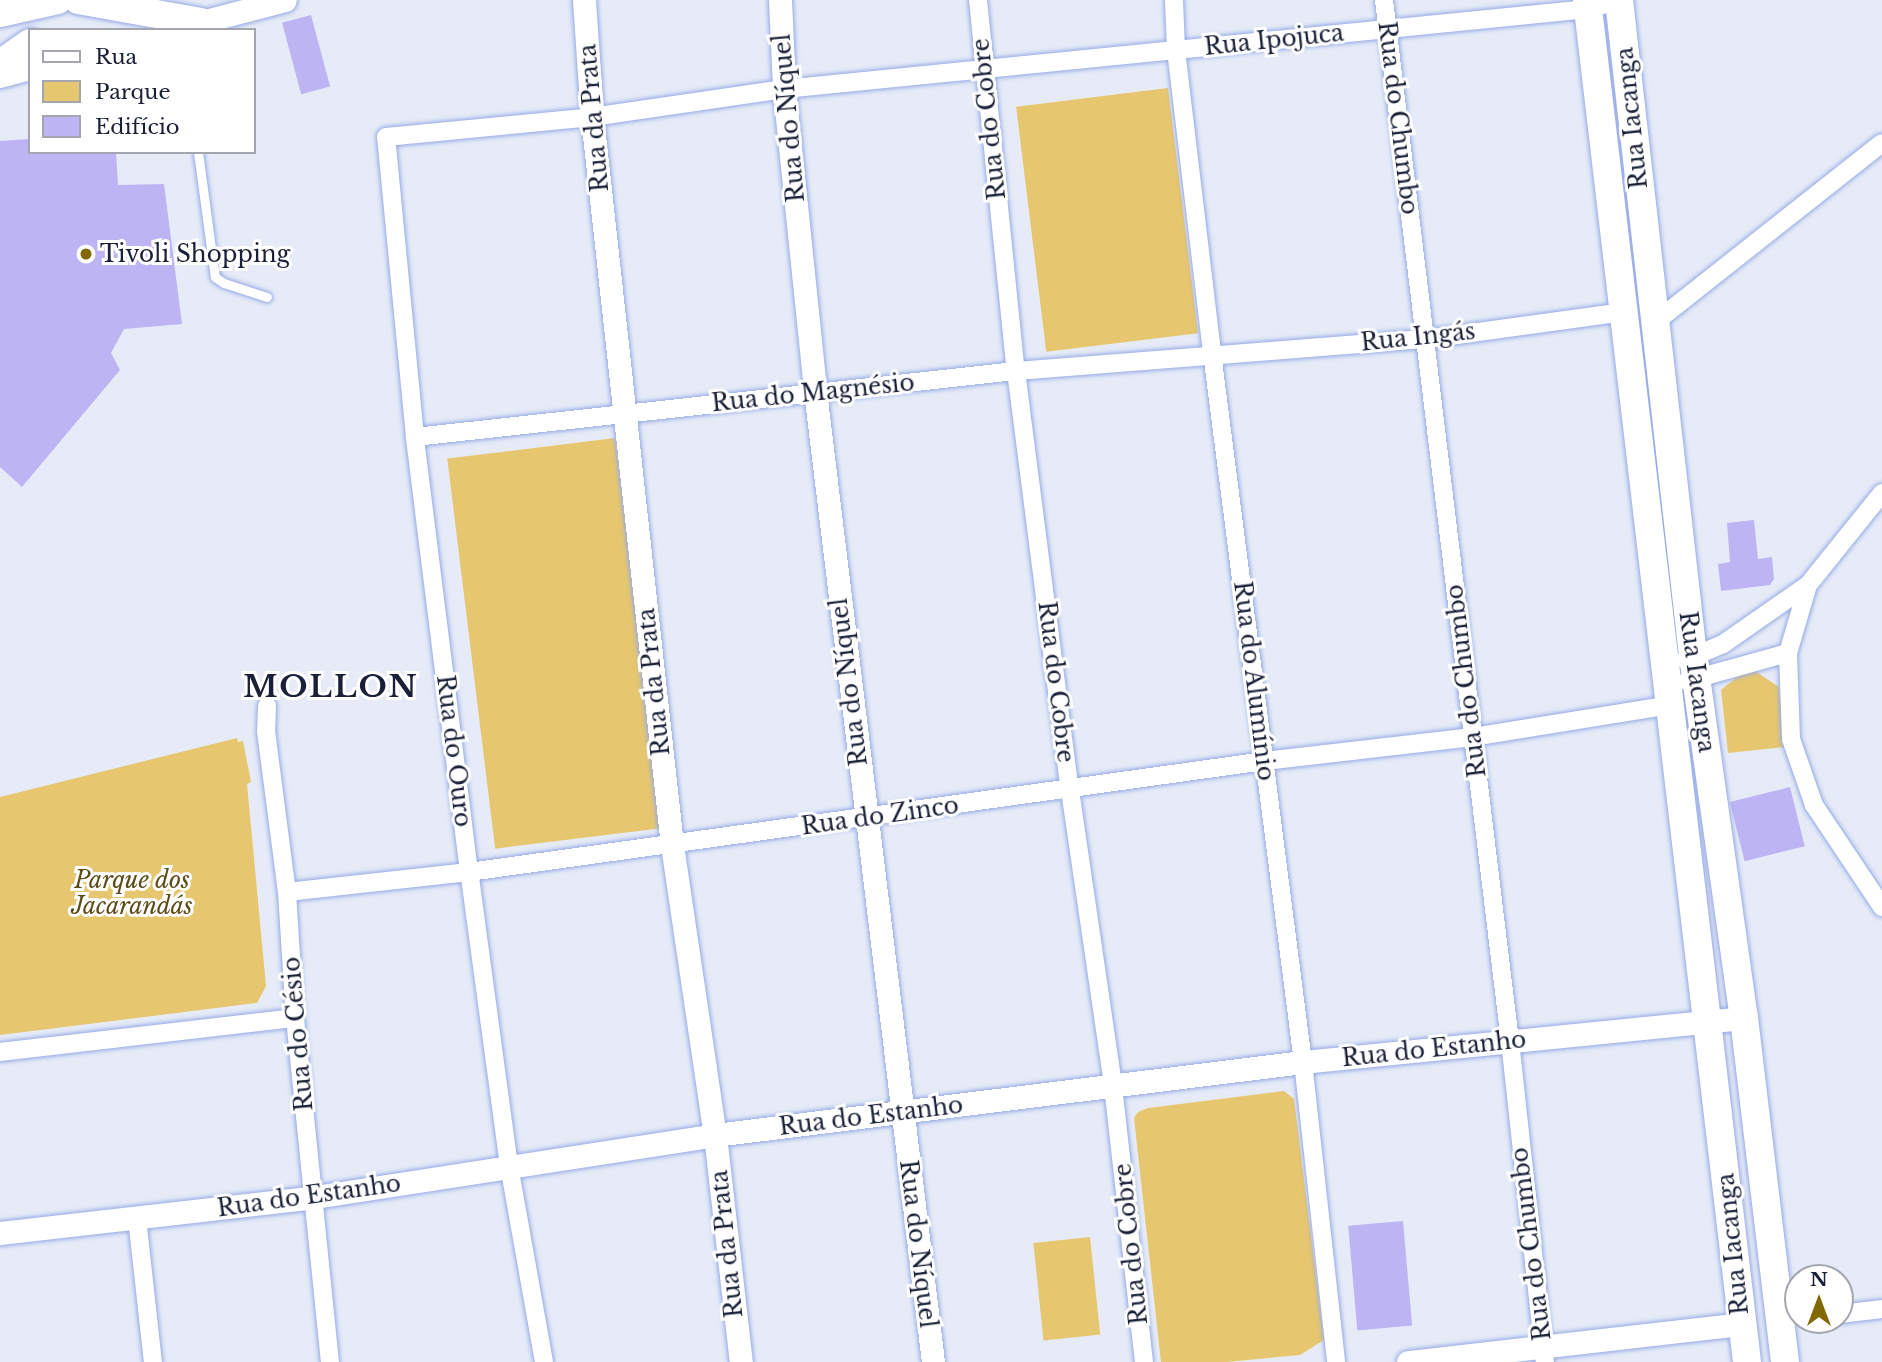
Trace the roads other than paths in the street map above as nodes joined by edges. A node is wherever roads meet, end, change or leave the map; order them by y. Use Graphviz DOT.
graph roads {
  1 [pos="78,0"];
  2 [pos="285,0"];
  3 [pos="584,0"];
  4 [pos="780,0"];
  5 [pos="978,0"];
  6 [pos="1174,0"];
  7 [pos="1384,0"];
  8 [pos="1620,0"];
  9 [pos="1587,4"];
  10 [pos="44,8"];
  11 [pos="0,13"];
  12 [pos="201,22"];
  13 [pos="180,28"];
  14 [pos="1387,29"];
  15 [pos="28,44"];
  16 [pos="1176,50"];
  17 [pos="0,64"];
  18 [pos="28,69"];
  19 [pos="984,69"];
  20 [pos="0,76"];
  21 [pos="1628,82"];
  22 [pos="1597,87"];
  23 [pos="784,89"];
  24 [pos="592,117"];
  25 [pos="386,137"];
  26 [pos="1882,143"];
  27 [pos="198,154"];
  28 [pos="267,297"];
  29 [pos="1624,312"];
  30 [pos="1653,316"];
  31 [pos="1427,339"];
  32 [pos="1212,354"];
  33 [pos="1658,361"];
  34 [pos="1629,365"];
  35 [pos="1016,371"];
  36 [pos="815,391"];
  37 [pos="625,415"];
  38 [pos="415,437"];
  39 [pos="1882,494"];
  40 [pos="1808,585"];
  41 [pos="1788,653"];
  42 [pos="1695,667"];
  43 [pos="1668,687"];
  44 [pos="267,706"];
  45 [pos="1701,715"];
  46 [pos="1473,737"];
  47 [pos="1265,761"];
  48 [pos="1070,790"];
  49 [pos="866,818"];
  50 [pos="672,845"];
  51 [pos="469,872"];
  52 [pos="287,892"];
  53 [pos="1882,908"];
  54 [pos="295,1018"];
  55 [pos="1744,1018"];
  56 [pos="1708,1022"];
  57 [pos="1510,1041"];
  58 [pos="0,1052"];
  59 [pos="1303,1062"];
  60 [pos="1113,1086"];
  61 [pos="902,1112"];
  62 [pos="715,1135"];
  63 [pos="509,1166"];
  64 [pos="315,1197"];
  65 [pos="137,1219"];
  66 [pos="0,1233"];
  67 [pos="1784,1287"];
  68 [pos="1882,1308"];
  69 [pos="1854,1312"];
  70 [pos="1742,1324"];
  71 [pos="1788,1334"];
  72 [pos="1544,1354"];
  73 [pos="153,1362"];
  74 [pos="330,1362"];
  75 [pos="544,1362"];
  76 [pos="741,1362"];
  77 [pos="933,1362"];
  78 [pos="1144,1362"];
  79 [pos="1336,1362"];
  80 [pos="1408,1362"];
  81 [pos="1746,1362"];
  82 [pos="1785,1362"];
  1 -- 12 [label="main road"];
  2 -- 12 [label="street"];
  3 -- 24 [label="street, Rua da Prata"];
  4 -- 23 [label="street, Rua do Níquel"];
  5 -- 19 [label="street, Rua do Cobre"];
  6 -- 16 [label="street, Rua do Alumínio"];
  7 -- 14 [label="street, Rua do Chumbo"];
  8 -- 9 [label="street, Rua Ipojuca"];
  8 -- 21 [label="main road, Rua Iacanga"];
  9 -- 14 [label="street, Rua Ipojuca"];
  9 -- 22 [label="main road, Rua Iacanga"];
  10 -- 11 [label="main road"];
  12 -- 13 [label="street"];
  14 -- 16 [label="street, Rua Ipojuca"];
  14 -- 31 [label="street, Rua do Chumbo"];
  15 -- 17 [label="main road"];
  16 -- 19 [label="street, Rua Ipojuca"];
  16 -- 32 [label="street, Rua do Alumínio"];
  18 -- 20 [label="street"];
  19 -- 23 [label="street, Rua Ipojuca"];
  19 -- 35 [label="street, Rua do Cobre"];
  21 -- 22 [label="main road"];
  21 -- 30 [label="main road, Rua Iacanga"];
  22 -- 29 [label="main road, Rua Iacanga"];
  23 -- 24 [label="street, Rua Ipojuca"];
  23 -- 36 [label="street, Rua do Níquel"];
  24 -- 25 [label="street, Rua Ipojuca"];
  24 -- 37 [label="street, Rua da Prata"];
  25 -- 38 [label="street, Rua do Ouro"];
  26 -- 30 [label="street"];
  27 -- 28 [label="lane"];
  29 -- 30 [label="main road"];
  29 -- 31 [label="street, Rua Ingás"];
  29 -- 34 [label="main road, Rua Iacanga"];
  30 -- 33 [label="main road, Rua Iacanga"];
  31 -- 32 [label="street, Rua Ingás"];
  31 -- 46 [label="street, Rua do Chumbo"];
  32 -- 35 [label="street, Rua do Magnésio"];
  32 -- 47 [label="street, Rua do Alumínio"];
  33 -- 34 [label="main road"];
  33 -- 42 [label="main road, Rua Iacanga"];
  34 -- 43 [label="main road, Rua Iacanga"];
  35 -- 36 [label="street, Rua do Magnésio"];
  35 -- 48 [label="street, Rua do Cobre"];
  36 -- 37 [label="street, Rua do Magnésio"];
  36 -- 49 [label="street, Rua do Níquel"];
  37 -- 38 [label="street, Rua do Magnésio"];
  37 -- 50 [label="street, Rua da Prata"];
  38 -- 51 [label="street, Rua do Ouro"];
  39 -- 40 [label="street"];
  40 -- 41 [label="street"];
  40 -- 42 [label="street"];
  41 -- 42 [label="street"];
  41 -- 53 [label="street"];
  42 -- 43 [label="street, Rua do Zinco"];
  42 -- 45 [label="main road, Rua Iacanga"];
  43 -- 45 [label="main road"];
  43 -- 46 [label="street, Rua do Zinco"];
  43 -- 56 [label="main road, Rua Iacanga"];
  44 -- 52 [label="street, Rua do Césio"];
  45 -- 55 [label="main road, Rua Iacanga"];
  46 -- 47 [label="street, Rua do Zinco"];
  46 -- 57 [label="street, Rua do Chumbo"];
  47 -- 48 [label="street, Rua do Zinco"];
  47 -- 59 [label="street, Rua do Alumínio"];
  48 -- 49 [label="street, Rua do Zinco"];
  48 -- 60 [label="street, Rua do Cobre"];
  49 -- 50 [label="street, Rua do Zinco"];
  49 -- 61 [label="street, Rua do Níquel"];
  50 -- 51 [label="street, Rua do Zinco"];
  50 -- 62 [label="street, Rua da Prata"];
  51 -- 52 [label="street, Rua do Zinco"];
  51 -- 63 [label="street, Rua do Ouro"];
  52 -- 54 [label="street, Rua do Césio"];
  54 -- 58 [label="street"];
  54 -- 64 [label="street, Rua do Césio"];
  55 -- 56 [label="street, Rua do Estanho"];
  55 -- 67 [label="main road, Rua Iacanga"];
  56 -- 57 [label="street, Rua do Estanho"];
  56 -- 70 [label="main road, Rua Iacanga"];
  57 -- 59 [label="street, Rua do Estanho"];
  57 -- 72 [label="street, Rua do Chumbo"];
  59 -- 60 [label="street, Rua do Estanho"];
  59 -- 79 [label="street, Rua do Alumínio"];
  60 -- 61 [label="street, Rua do Estanho"];
  60 -- 78 [label="street, Rua do Cobre"];
  61 -- 62 [label="street, Rua do Estanho"];
  61 -- 77 [label="street, Rua do Níquel"];
  62 -- 63 [label="street, Rua do Estanho"];
  62 -- 76 [label="street, Rua da Prata"];
  63 -- 64 [label="street, Rua do Estanho"];
  63 -- 75 [label="street, Rua do Ouro"];
  64 -- 65 [label="street, Rua do Estanho"];
  64 -- 74 [label="street, Rua do Césio"];
  65 -- 66 [label="street, Rua do Estanho"];
  65 -- 73 [label="street"];
  68 -- 69 [label="street"];
  70 -- 72 [label="street"];
  70 -- 81 [label="main road, Rua Iacanga"];
  71 -- 82 [label="main road, Rua Iacanga"];
  72 -- 80 [label="street"];
}
